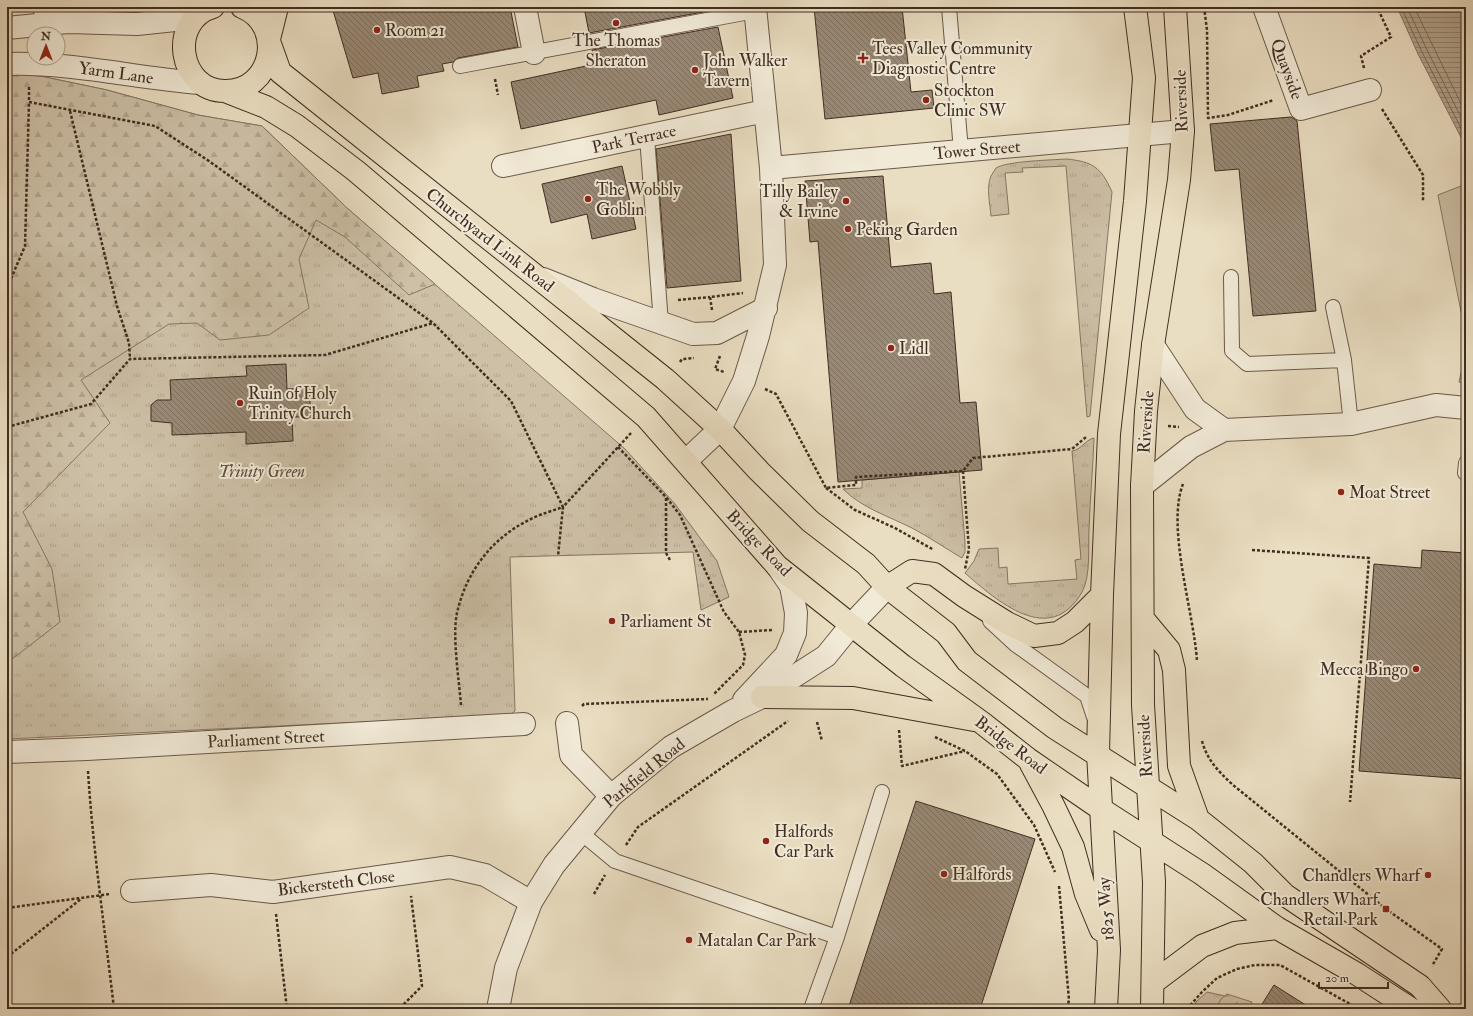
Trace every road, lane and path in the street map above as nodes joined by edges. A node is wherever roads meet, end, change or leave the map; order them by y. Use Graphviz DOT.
graph roads {
  1 [pos="242,7"];
  2 [pos="525,7"];
  3 [pos="949,7"];
  4 [pos="1135,7"];
  5 [pos="1175,7"];
  6 [pos="1204,7"];
  7 [pos="1264,7"];
  8 [pos="1378,7"];
  9 [pos="755,9"];
  10 [pos="205,10"];
  11 [pos="278,10"];
  12 [pos="46,15"];
  13 [pos="7,28"];
  14 [pos="270,42"];
  15 [pos="534,53"];
  16 [pos="7,64"];
  17 [pos="460,66"];
  18 [pos="29,83"];
  19 [pos="200,83"];
  20 [pos="1370,90"];
  21 [pos="225,92"];
  22 [pos="1296,94"];
  23 [pos="29,102"];
  24 [pos="70,111"];
  25 [pos="765,111"];
  26 [pos="1183,131"];
  27 [pos="1140,134"];
  28 [pos="647,137"];
  29 [pos="961,151"];
  30 [pos="503,166"];
  31 [pos="771,168"];
  32 [pos="1423,202"];
  33 [pos="535,275"];
  34 [pos="1231,278"];
  35 [pos="7,288"];
  36 [pos="710,297"];
  37 [pos="1333,307"];
  38 [pos="766,308"];
  39 [pos="660,312"];
  40 [pos="433,323"];
  41 [pos="1153,345"];
  42 [pos="720,356"];
  43 [pos="130,359"];
  44 [pos="1344,360"];
  45 [pos="744,381"];
  46 [pos="1466,408"];
  47 [pos="1351,424"];
  48 [pos="7,427"];
  49 [pos="720,429"];
  50 [pos="1224,430"];
  51 [pos="1072,449"];
  52 [pos="686,461"];
  53 [pos="963,471"];
  54 [pos="1142,486"];
  55 [pos="1180,492"];
  56 [pos="666,497"];
  57 [pos="563,507"];
  58 [pos="1252,550"];
  59 [pos="558,556"];
  60 [pos="670,560"];
  61 [pos="777,566"];
  62 [pos="966,567"];
  63 [pos="888,587"];
  64 [pos="1102,595"];
  65 [pos="964,596"];
  66 [pos="1144,620"];
  67 [pos="852,624"];
  68 [pos="739,632"];
  69 [pos="795,633"];
  70 [pos="1197,669"];
  71 [pos="762,697"];
  72 [pos="733,711"];
  73 [pos="789,720"];
  74 [pos="810,721"];
  75 [pos="825,721"];
  76 [pos="566,722"];
  77 [pos="817,722"];
  78 [pos="981,722"];
  79 [pos="524,724"];
  80 [pos="462,728"];
  81 [pos="899,729"];
  82 [pos="930,735"];
  83 [pos="1201,738"];
  84 [pos="822,741"];
  85 [pos="87,749"];
  86 [pos="965,751"];
  87 [pos="7,752"];
  88 [pos="1098,753"];
  89 [pos="1028,759"];
  90 [pos="1147,785"];
  91 [pos="882,792"];
  92 [pos="611,796"];
  93 [pos="1350,802"];
  94 [pos="1101,809"];
  95 [pos="1198,819"];
  96 [pos="580,832"];
  97 [pos="1150,840"];
  98 [pos="615,861"];
  99 [pos="408,873"];
  100 [pos="1055,873"];
  101 [pos="1058,880"];
  102 [pos="132,891"];
  103 [pos="274,892"];
  104 [pos="594,894"];
  105 [pos="102,896"];
  106 [pos="82,899"];
  107 [pos="532,902"];
  108 [pos="7,908"];
  109 [pos="1277,928"];
  110 [pos="837,937"];
  111 [pos="1442,948"];
  112 [pos="1109,950"];
  113 [pos="7,957"];
  114 [pos="1154,982"];
  115 [pos="114,1009"];
  116 [pos="287,1009"];
  117 [pos="404,1009"];
  118 [pos="498,1009"];
  119 [pos="811,1009"];
  120 [pos="1067,1009"];
  121 [pos="1106,1009"];
  122 [pos="1152,1009"];
  123 [pos="1187,1009"];
  124 [pos="1359,1009"];
  125 [pos="1411,1009"];
  126 [pos="1440,1009"];
  1 -- 14 [label="main road, Churchyard Link Road"];
  2 -- 15 [label="street"];
  3 -- 29 [label="lane"];
  4 -- 27 [label="main road, Riverside"];
  5 -- 26 [label="main road, Riverside"];
  6 -- 22 [label="path"];
  7 -- 22 [label="street, Quayside"];
  8 -- 20 [label="path"];
  9 -- 15 [label="lane"];
  9 -- 25 [label="street"];
  10 -- 12 [label="street"];
  10 -- 19 [label="main road"];
  11 -- 14 [label="main road"];
  12 -- 13 [label="street"];
  14 -- 21 [label="main road"];
  14 -- 33 [label="main road, Churchyard Link Road"];
  15 -- 17 [label="lane"];
  16 -- 19 [label="street, Yarm Lane"];
  18 -- 23 [label="path"];
  19 -- 21 [label="main road, Churchyard Link Road"];
  20 -- 22 [label="street, Quayside"];
  20 -- 32 [label="path"];
  21 -- 52 [label="main road, Churchyard Link Road"];
  23 -- 24 [label="path"];
  23 -- 35 [label="path"];
  24 -- 40 [label="path"];
  24 -- 43 [label="path"];
  25 -- 28 [label="street, Park Terrace"];
  25 -- 31 [label="street"];
  26 -- 27 [label="street, Tower Street"];
  26 -- 41 [label="main road, Riverside"];
  27 -- 29 [label="street, Tower Street"];
  27 -- 64 [label="main road, Riverside"];
  28 -- 30 [label="street, Park Terrace"];
  28 -- 39 [label="lane"];
  29 -- 31 [label="street, Tower Street"];
  31 -- 38 [label="street"];
  33 -- 39 [label="street"];
  33 -- 49 [label="main road, Churchyard Link Road"];
  34 -- 44 [label="lane"];
  36 -- 39 [label="path"];
  37 -- 44 [label="lane"];
  38 -- 39 [label="street"];
  38 -- 45 [label="street"];
  40 -- 43 [label="path"];
  40 -- 57 [label="path"];
  41 -- 50 [label="street"];
  41 -- 54 [label="main road, Riverside"];
  42 -- 45 [label="path"];
  43 -- 48 [label="path"];
  44 -- 47 [label="lane"];
  45 -- 49 [label="street"];
  45 -- 53 [label="path"];
  46 -- 47 [label="street"];
  47 -- 50 [label="street"];
  49 -- 52 [label="street"];
  49 -- 63 [label="main road"];
  50 -- 54 [label="street"];
  51 -- 53 [label="path"];
  52 -- 61 [label="main road, Bridge Road"];
  53 -- 62 [label="path"];
  54 -- 66 [label="main road, Riverside"];
  55 -- 70 [label="path"];
  56 -- 57 [label="path"];
  56 -- 60 [label="path"];
  56 -- 68 [label="path"];
  57 -- 59 [label="path"];
  57 -- 80 [label="path"];
  58 -- 93 [label="path"];
  61 -- 67 [label="main road, Bridge Road"];
  61 -- 69 [label="street"];
  63 -- 65 [label="main road"];
  63 -- 67 [label="street, Parkfield Road"];
  63 -- 88 [label="main road"];
  64 -- 65 [label="main road"];
  64 -- 88 [label="main road, Riverside"];
  65 -- 88 [label="lane"];
  66 -- 90 [label="main road, Riverside"];
  66 -- 95 [label="main road"];
  67 -- 71 [label="street, Parkfield Road"];
  67 -- 78 [label="main road, Bridge Road"];
  68 -- 69 [label="path"];
  68 -- 76 [label="path"];
  69 -- 72 [label="street"];
  71 -- 72 [label="street, Parkfield Road"];
  71 -- 78 [label="main road"];
  72 -- 92 [label="street, Parkfield Road"];
  73 -- 98 [label="path"];
  74 -- 77 [label="path"];
  75 -- 77 [label="path"];
  76 -- 92 [label="street"];
  77 -- 84 [label="path"];
  78 -- 89 [label="main road, Bridge Road"];
  79 -- 80 [label="street, Parliament Street"];
  80 -- 85 [label="street, Parliament Street"];
  81 -- 86 [label="path"];
  82 -- 86 [label="path"];
  83 -- 111 [label="path"];
  85 -- 87 [label="street, Parliament Street"];
  85 -- 105 [label="path"];
  86 -- 100 [label="path"];
  88 -- 90 [label="main road"];
  88 -- 94 [label="main road, Riverside"];
  89 -- 94 [label="main road, Bridge Road"];
  89 -- 112 [label="main road"];
  90 -- 95 [label="main road"];
  90 -- 97 [label="main road, Riverside"];
  91 -- 110 [label="lane"];
  92 -- 96 [label="street, Parkfield Road"];
  94 -- 97 [label="main road, Bridge Road"];
  94 -- 112 [label="main road, 1825 Way"];
  95 -- 126 [label="main road"];
  96 -- 98 [label="lane"];
  96 -- 107 [label="street, Parkfield Road"];
  97 -- 109 [label="main road, Bridge Road"];
  97 -- 114 [label="main road"];
  98 -- 104 [label="path"];
  98 -- 110 [label="lane"];
  99 -- 103 [label="street, Bickersteth Close"];
  99 -- 107 [label="street, Bickersteth Close"];
  99 -- 117 [label="path"];
  101 -- 120 [label="path"];
  102 -- 103 [label="street, Bickersteth Close"];
  102 -- 105 [label="path"];
  103 -- 116 [label="path"];
  105 -- 106 [label="path"];
  105 -- 115 [label="path"];
  106 -- 108 [label="path"];
  106 -- 113 [label="path"];
  107 -- 118 [label="street, Parkfield Road"];
  109 -- 114 [label="main road"];
  109 -- 125 [label="main road, Bridge Road"];
  110 -- 119 [label="lane"];
  112 -- 121 [label="main road, 1825 Way"];
  114 -- 122 [label="main road"];
  123 -- 124 [label="path"];
}
